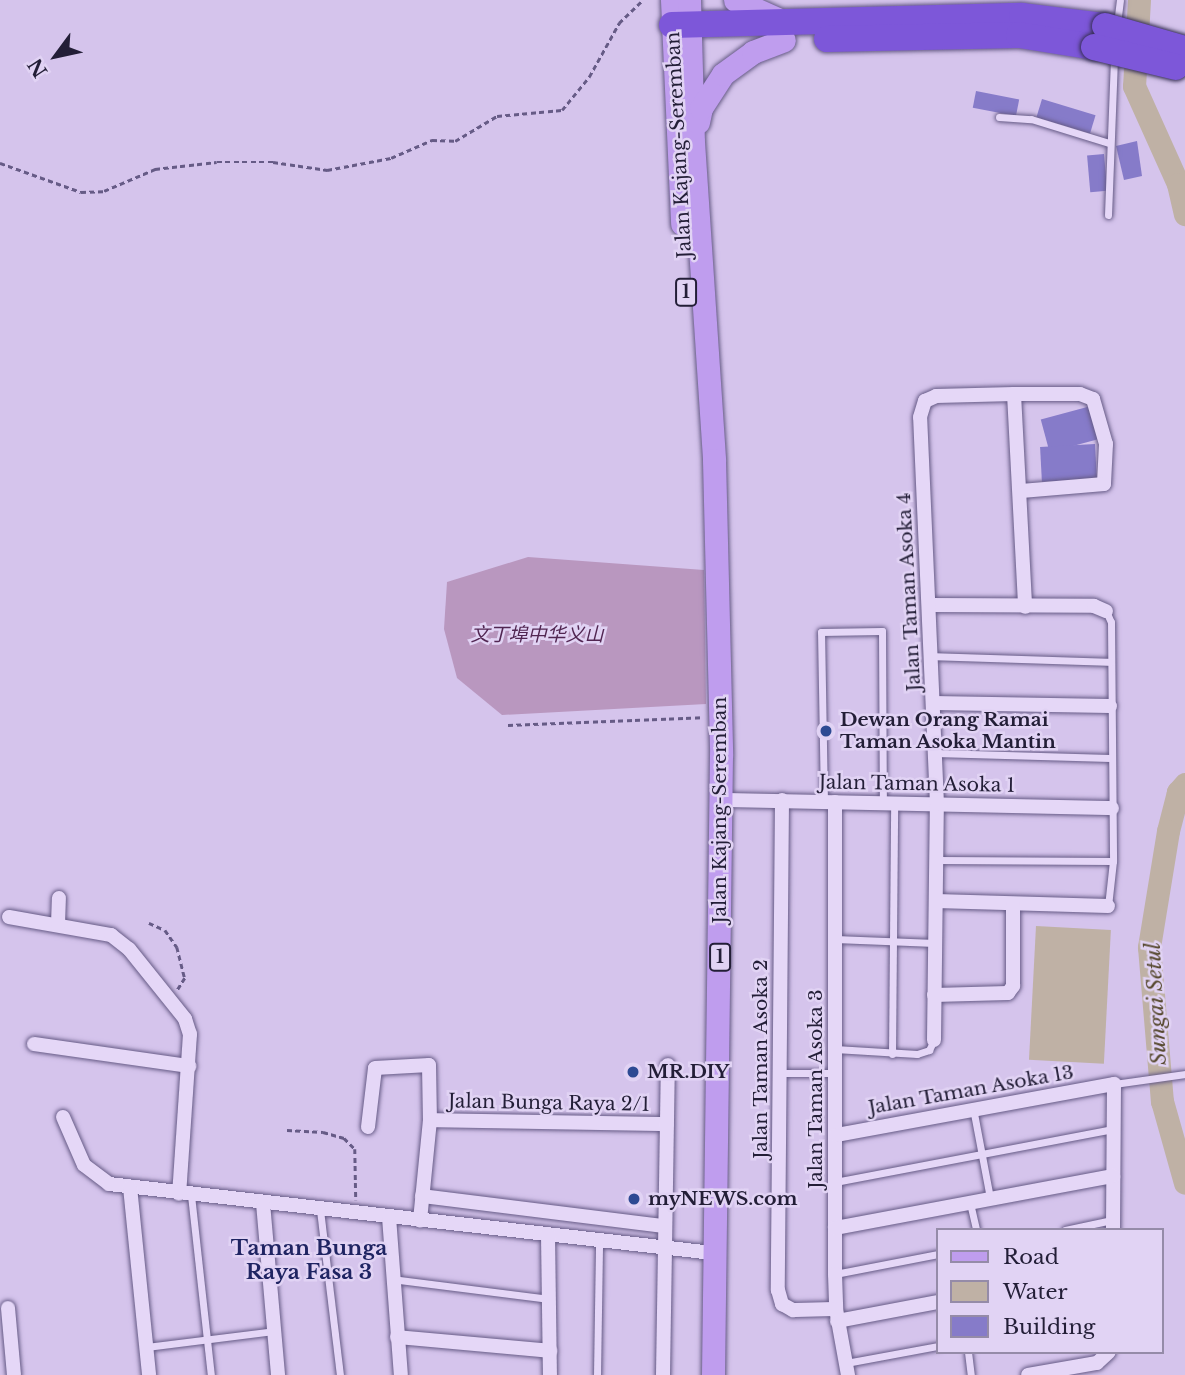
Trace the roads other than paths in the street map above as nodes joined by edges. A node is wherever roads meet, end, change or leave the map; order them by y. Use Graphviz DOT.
graph roads {
  1 [pos="735,0"];
  2 [pos="1120,0"];
  3 [pos="681,22"];
  4 [pos="784,31"];
  5 [pos="1182,62"];
  6 [pos="999,117"];
  7 [pos="692,142"];
  8 [pos="1109,143"];
  9 [pos="1108,215"];
  10 [pos="1014,394"];
  11 [pos="1021,491"];
  12 [pos="716,540"];
  13 [pos="929,604"];
  14 [pos="1025,607"];
  15 [pos="1105,611"];
  16 [pos="931,656"];
  17 [pos="1111,662"];
  18 [pos="933,703"];
  19 [pos="1110,706"];
  20 [pos="935,753"];
  21 [pos="1110,758"];
  22 [pos="722,800"];
  23 [pos="782,800"];
  24 [pos="830,802"];
  25 [pos="889,802"];
  26 [pos="937,804"];
  27 [pos="1112,807"];
  28 [pos="937,860"];
  29 [pos="1113,861"];
  30 [pos="59,898"];
  31 [pos="936,901"];
  32 [pos="1013,905"];
  33 [pos="1108,906"];
  34 [pos="9,917"];
  35 [pos="58,924"];
  36 [pos="834,939"];
  37 [pos="892,941"];
  38 [pos="935,943"];
  39 [pos="934,995"];
  40 [pos="934,1041"];
  41 [pos="34,1044"];
  42 [pos="835,1049"];
  43 [pos="892,1054"];
  44 [pos="668,1065"];
  45 [pos="189,1066"];
  46 [pos="780,1073"];
  47 [pos="835,1073"];
  48 [pos="1181,1074"];
  49 [pos="1114,1084"];
  50 [pos="973,1108"];
  51 [pos="63,1117"];
  52 [pos="430,1120"];
  53 [pos="667,1124"];
  54 [pos="368,1127"];
  55 [pos="1114,1129"];
  56 [pos="835,1135"];
  57 [pos="982,1154"];
  58 [pos="1113,1176"];
  59 [pos="835,1182"];
  60 [pos="130,1187"];
  61 [pos="185,1195"];
  62 [pos="422,1196"];
  63 [pos="991,1199"];
  64 [pos="263,1203"];
  65 [pos="970,1203"];
  66 [pos="320,1210"];
  67 [pos="389,1217"];
  68 [pos="420,1221"];
  69 [pos="1113,1225"];
  70 [pos="663,1226"];
  71 [pos="835,1228"];
  72 [pos="976,1228"];
  73 [pos="1084,1228"];
  74 [pos="548,1235"];
  75 [pos="599,1241"];
  76 [pos="662,1248"];
  77 [pos="713,1253"];
  78 [pos="936,1254"];
  79 [pos="835,1274"];
  80 [pos="391,1279"];
  81 [pos="550,1299"];
  82 [pos="936,1302"];
  83 [pos="8,1308"];
  84 [pos="836,1315"];
  85 [pos="274,1331"];
  86 [pos="397,1337"];
  87 [pos="207,1341"];
  88 [pos="936,1346"];
  89 [pos="145,1347"];
  90 [pos="550,1351"];
  91 [pos="968,1354"];
  92 [pos="1107,1354"];
  93 [pos="846,1369"];
  94 [pos="15,1375"];
  95 [pos="149,1375"];
  96 [pos="211,1375"];
  97 [pos="278,1375"];
  98 [pos="340,1375"];
  99 [pos="401,1375"];
  100 [pos="550,1375"];
  101 [pos="597,1375"];
  102 [pos="663,1375"];
  103 [pos="713,1375"];
  104 [pos="971,1375"];
  105 [pos="1028,1375"];
  1 -- 4 [label="main road"];
  2 -- 8 [label="lane"];
  3 -- 4 [label="highway"];
  3 -- 7 [label="main road, Jalan Kajang-Seremban / 1"];
  3 -- 12 [label="main road, Jalan Kajang-Seremban / 1"];
  4 -- 5 [label="highway, bridge"];
  4 -- 7 [label="main road"];
  6 -- 8 [label="lane"];
  7 -- 12 [label="main road, Jalan Kajang-Seremban / 1"];
  8 -- 9 [label="lane"];
  10 -- 11 [label="street"];
  10 -- 11 [label="street"];
  10 -- 13 [label="street, Jalan Taman Asoka 4"];
  11 -- 14 [label="street"];
  12 -- 22 [label="main road, Jalan Kajang-Seremban / 1"];
  13 -- 14 [label="street"];
  13 -- 16 [label="street, Jalan Taman Asoka 4"];
  14 -- 15 [label="street"];
  15 -- 17 [label="lane"];
  16 -- 17 [label="lane"];
  16 -- 18 [label="street, Jalan Taman Asoka 4"];
  17 -- 19 [label="lane"];
  18 -- 19 [label="street"];
  18 -- 20 [label="street, Jalan Taman Asoka 4"];
  19 -- 21 [label="lane"];
  20 -- 21 [label="lane"];
  20 -- 26 [label="street, Jalan Taman Asoka 4"];
  21 -- 27 [label="lane"];
  22 -- 23 [label="street, Jalan Taman Asoka 1"];
  22 -- 77 [label="main road, Jalan Kajang-Seremban / 1"];
  23 -- 24 [label="street, Jalan Taman Asoka 1"];
  23 -- 46 [label="street, Jalan Taman Asoka 2"];
  24 -- 25 [label="street, Jalan Taman Asoka 1"];
  24 -- 25 [label="lane"];
  24 -- 36 [label="street, Jalan Taman Asoka 3"];
  25 -- 26 [label="street, Jalan Taman Asoka 1"];
  25 -- 37 [label="lane"];
  26 -- 27 [label="street, Jalan Taman Asoka 1"];
  26 -- 28 [label="street, Jalan Taman Asoka 4"];
  27 -- 29 [label="lane"];
  28 -- 29 [label="lane"];
  28 -- 31 [label="street, Jalan Taman Asoka 4"];
  29 -- 33 [label="lane"];
  30 -- 35 [label="street"];
  31 -- 32 [label="street"];
  31 -- 38 [label="street, Jalan Taman Asoka 4"];
  32 -- 33 [label="street"];
  32 -- 39 [label="street"];
  34 -- 35 [label="street"];
  35 -- 45 [label="street"];
  36 -- 37 [label="lane"];
  36 -- 42 [label="street, Jalan Taman Asoka 3"];
  37 -- 38 [label="lane"];
  37 -- 43 [label="lane"];
  38 -- 39 [label="street, Jalan Taman Asoka 4"];
  39 -- 40 [label="street, Jalan Taman Asoka 4"];
  40 -- 43 [label="lane"];
  41 -- 45 [label="street"];
  42 -- 43 [label="lane"];
  42 -- 47 [label="street, Jalan Taman Asoka 3"];
  44 -- 53 [label="street, Jalan Bunga Raya 2/1"];
  45 -- 61 [label="street"];
  46 -- 47 [label="lane"];
  46 -- 84 [label="street, Jalan Taman Asoka 2"];
  47 -- 56 [label="street, Jalan Taman Asoka 3"];
  48 -- 49 [label="lane"];
  49 -- 50 [label="street, Jalan Taman Asoka 13"];
  49 -- 55 [label="street"];
  50 -- 56 [label="street, Jalan Taman Asoka 13"];
  50 -- 57 [label="lane"];
  51 -- 60 [label="street"];
  52 -- 53 [label="street, Jalan Bunga Raya 2/1"];
  52 -- 54 [label="street, Jalan Bunga Raya 2/1"];
  52 -- 62 [label="street, Jalan Bunga Raya 2/1"];
  53 -- 70 [label="street, Jalan Bunga Raya 2/1"];
  55 -- 57 [label="lane"];
  55 -- 58 [label="street"];
  56 -- 59 [label="street, Jalan Taman Asoka 3"];
  57 -- 59 [label="lane"];
  57 -- 63 [label="lane"];
  58 -- 63 [label="street"];
  58 -- 69 [label="street"];
  59 -- 71 [label="street, Jalan Taman Asoka 3"];
  60 -- 61 [label="street"];
  60 -- 89 [label="street"];
  61 -- 64 [label="street"];
  61 -- 87 [label="lane"];
  62 -- 68 [label="street, Jalan Bunga Raya 2/1"];
  62 -- 70 [label="street"];
  63 -- 65 [label="street"];
  64 -- 66 [label="street"];
  64 -- 85 [label="street"];
  65 -- 71 [label="street"];
  65 -- 72 [label="lane"];
  66 -- 67 [label="street"];
  66 -- 98 [label="lane"];
  67 -- 68 [label="street"];
  67 -- 80 [label="street"];
  68 -- 74 [label="street"];
  69 -- 73 [label="lane"];
  70 -- 76 [label="street, Jalan Bunga Raya 2/1"];
  71 -- 79 [label="street, Jalan Taman Asoka 3"];
  74 -- 75 [label="street"];
  74 -- 81 [label="street"];
  75 -- 76 [label="street"];
  75 -- 101 [label="lane"];
  76 -- 77 [label="street"];
  76 -- 102 [label="street, Jalan Bunga Raya 2/1"];
  77 -- 103 [label="main road, Jalan Kajang-Seremban / 1"];
  78 -- 79 [label="lane"];
  79 -- 84 [label="street, Jalan Taman Asoka 3"];
  80 -- 81 [label="lane"];
  80 -- 86 [label="street"];
  81 -- 90 [label="street"];
  82 -- 84 [label="street"];
  83 -- 94 [label="street"];
  84 -- 93 [label="street, Jalan Taman Asoka 3"];
  85 -- 87 [label="lane"];
  85 -- 97 [label="street"];
  86 -- 90 [label="street"];
  86 -- 99 [label="street"];
  87 -- 89 [label="lane"];
  87 -- 96 [label="lane"];
  88 -- 93 [label="lane"];
  89 -- 95 [label="street"];
  90 -- 100 [label="street"];
  91 -- 104 [label="lane"];
  92 -- 105 [label="street"];
}
